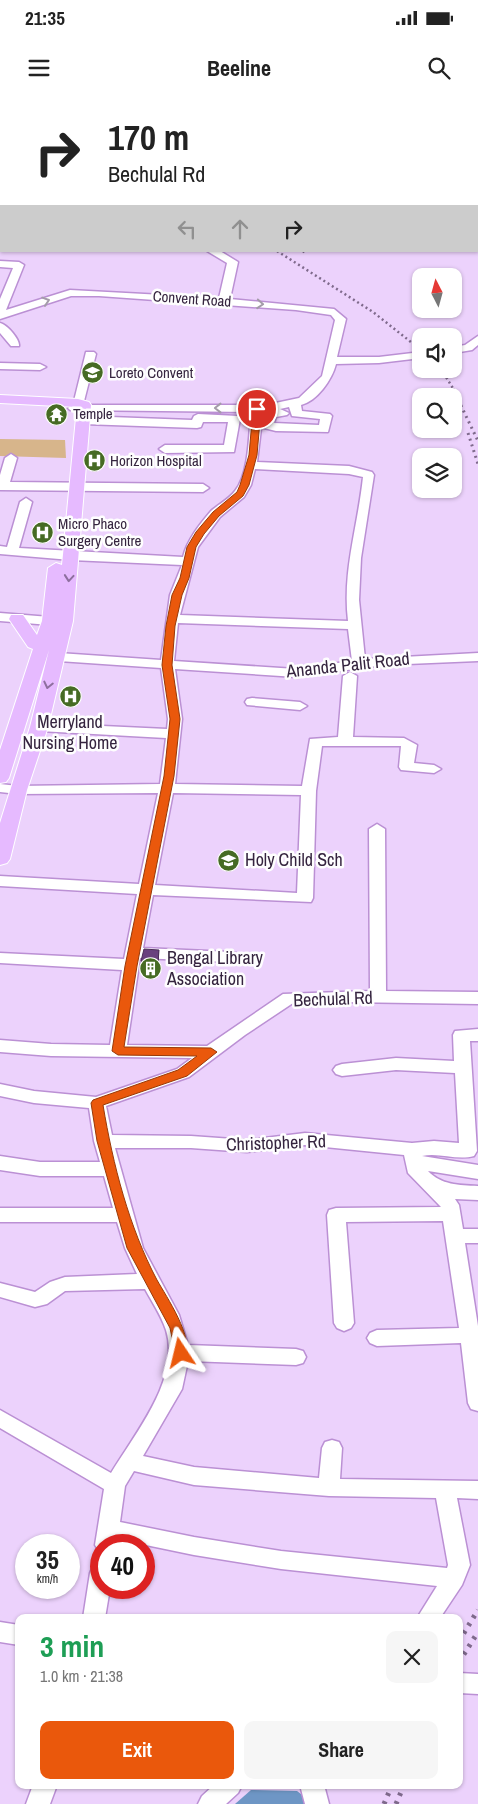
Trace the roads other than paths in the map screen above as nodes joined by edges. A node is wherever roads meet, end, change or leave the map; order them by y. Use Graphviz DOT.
graph roads {
  1 [pos="214,252"];
  2 [pos="0,264"];
  3 [pos="2,300"];
  4 [pos="224,302"];
  5 [pos="0,317"];
  6 [pos="478,339"];
  7 [pos="15,344"];
  8 [pos="462,349"];
  9 [pos="90,354"];
  10 [pos="412,356"];
  11 [pos="331,361"];
  12 [pos="0,366"];
  13 [pos="40,367"];
  14 [pos="0,398"];
  15 [pos="0,404"];
  16 [pos="257,409"];
  17 [pos="80,410"];
  18 [pos="165,449"];
  19 [pos="11,458"];
  20 [pos="250,465"];
  21 [pos="1,486"];
  22 [pos="71,486"];
  23 [pos="203,488"];
  24 [pos="26,502"];
  25 [pos="6,550"];
  26 [pos="64,555"];
  27 [pos="188,561"];
  28 [pos="0,617"];
  29 [pos="17,618"];
  30 [pos="172,619"];
  31 [pos="50,621"];
  32 [pos="355,625"];
  33 [pos="45,653"];
  34 [pos="478,658"];
  35 [pos="359,664"];
  36 [pos="167,665"];
  37 [pos="350,676"];
  38 [pos="252,702"];
  39 [pos="300,706"];
  40 [pos="39,727"];
  41 [pos="173,734"];
  42 [pos="345,740"];
  43 [pos="434,769"];
  44 [pos="0,778"];
  45 [pos="0,788"];
  46 [pos="166,788"];
  47 [pos="18,790"];
  48 [pos="309,791"];
  49 [pos="377,829"];
  50 [pos="0,859"];
  51 [pos="0,881"];
  52 [pos="147,890"];
  53 [pos="230,957"];
  54 [pos="0,958"];
  55 [pos="132,959"];
  56 [pos="378,997"];
  57 [pos="478,998"];
  58 [pos="478,1035"];
  59 [pos="0,1046"];
  60 [pos="118,1051"];
  61 [pos="211,1052"];
  62 [pos="463,1067"];
  63 [pos="342,1070"];
  64 [pos="0,1090"];
  65 [pos="97,1103"];
  66 [pos="472,1113"];
  67 [pos="103,1141"];
  68 [pos="413,1156"];
  69 [pos="478,1160"];
  70 [pos="0,1163"];
  71 [pos="110,1169"];
  72 [pos="478,1172"];
  73 [pos="429,1184"];
  74 [pos="478,1192"];
  75 [pos="451,1214"];
  76 [pos="0,1215"];
  77 [pos="124,1215"];
  78 [pos="454,1236"];
  79 [pos="478,1236"];
  80 [pos="151,1281"];
  81 [pos="0,1290"];
  82 [pos="344,1323"];
  83 [pos="376,1338"];
  84 [pos="473,1341"];
  85 [pos="181,1353"];
  86 [pos="296,1357"];
  87 [pos="478,1403"];
  88 [pos="0,1418"];
  89 [pos="332,1448"];
  90 [pos="129,1462"];
  91 [pos="115,1485"];
  92 [pos="329,1487"];
  93 [pos="445,1489"];
  94 [pos="478,1490"];
  95 [pos="107,1534"];
  96 [pos="155,1542"];
  97 [pos="454,1578"];
  98 [pos="97,1599"];
  99 [pos="95,1614"];
  100 [pos="431,1614"];
  101 [pos="0,1632"];
  102 [pos="15,1634"];
  103 [pos="463,1683"];
  104 [pos="478,1684"];
  105 [pos="44,1789"];
  106 [pos="226,1789"];
  107 [pos="313,1789"];
  108 [pos="38,1804"];
  109 [pos="210,1804"];
  110 [pos="317,1804"];
  1 -- 4 [label="street"];
  2 -- 3 [label="street"];
  3 -- 5 [label="street"];
  5 -- 4 [label="street, Convent Road, one-way"];
  4 -- 11 [label="street, Convent Road, one-way"];
  5 -- 7 [label="street"];
  6 -- 8 [label="street"];
  9 -- 17 [label="street"];
  10 -- 11 [label="street"];
  11 -- 16 [label="street"];
  12 -- 13 [label="street"];
  14 -- 17 [label="main road"];
  15 -- 17 [label="main road"];
  16 -- 17 [label="street, one-way"];
  16 -- 20 [label="street"];
  17 -- 18 [label="street"];
  17 -- 22 [label="main road"];
  19 -- 21 [label="street"];
  20 -- 27 [label="street"];
  20 -- 32 [label="street"];
  21 -- 22 [label="street"];
  22 -- 23 [label="street"];
  22 -- 26 [label="main road"];
  24 -- 25 [label="street"];
  25 -- 26 [label="street"];
  26 -- 27 [label="street"];
  26 -- 31 [label="main road"];
  26 -- 33 [label="main road, one-way"];
  27 -- 30 [label="street"];
  28 -- 29 [label="street"];
  29 -- 31 [label="street"];
  29 -- 33 [label="main road"];
  30 -- 32 [label="street"];
  30 -- 36 [label="street"];
  31 -- 33 [label="main road"];
  32 -- 35 [label="street"];
  33 -- 36 [label="street, Ananda Palit Road"];
  33 -- 40 [label="main road, one-way"];
  33 -- 44 [label="main road"];
  34 -- 35 [label="street, Ananda Palit Road"];
  35 -- 36 [label="street, Ananda Palit Road"];
  36 -- 41 [label="street"];
  37 -- 42 [label="street, Ananda Palit Road"];
  38 -- 39 [label="street"];
  40 -- 41 [label="street"];
  40 -- 47 [label="main road"];
  41 -- 46 [label="street"];
  42 -- 43 [label="street"];
  42 -- 48 [label="street"];
  45 -- 47 [label="street"];
  46 -- 47 [label="street"];
  46 -- 48 [label="street"];
  46 -- 52 [label="street"];
  47 -- 50 [label="main road"];
  48 -- 52 [label="street"];
  49 -- 56 [label="street"];
  51 -- 52 [label="street"];
  52 -- 55 [label="street"];
  53 -- 55 [label="street"];
  54 -- 55 [label="street"];
  55 -- 60 [label="street"];
  56 -- 57 [label="street, Bechulal Rd"];
  56 -- 61 [label="street, Bechulal Rd"];
  58 -- 62 [label="street"];
  59 -- 60 [label="street"];
  60 -- 61 [label="street"];
  61 -- 65 [label="street, Bechulal Rd"];
  62 -- 63 [label="street"];
  62 -- 66 [label="street"];
  64 -- 65 [label="street"];
  65 -- 67 [label="street"];
  66 -- 68 [label="street"];
  67 -- 68 [label="street, Christopher Rd"];
  67 -- 71 [label="street"];
  68 -- 69 [label="street, Christopher Rd"];
  68 -- 72 [label="street"];
  68 -- 73 [label="street"];
  70 -- 71 [label="street"];
  71 -- 77 [label="street"];
  73 -- 74 [label="street"];
  73 -- 75 [label="street"];
  75 -- 78 [label="street"];
  75 -- 82 [label="street"];
  76 -- 77 [label="street"];
  77 -- 80 [label="street"];
  78 -- 79 [label="street"];
  78 -- 84 [label="street"];
  80 -- 81 [label="street"];
  80 -- 85 [label="street"];
  83 -- 84 [label="street"];
  84 -- 87 [label="street"];
  85 -- 86 [label="street"];
  85 -- 90 [label="street"];
  88 -- 91 [label="street"];
  89 -- 92 [label="street"];
  90 -- 91 [label="street"];
  90 -- 92 [label="street"];
  91 -- 95 [label="street"];
  92 -- 93 [label="street"];
  93 -- 94 [label="street"];
  93 -- 97 [label="street"];
  96 -- 97 [label="street"];
  97 -- 100 [label="street"];
  98 -- 99 [label="street"];
  101 -- 102 [label="street"];
  103 -- 104 [label="street"];
  105 -- 108 [label="street"];
  106 -- 109 [label="street"];
  107 -- 110 [label="street"];
}
